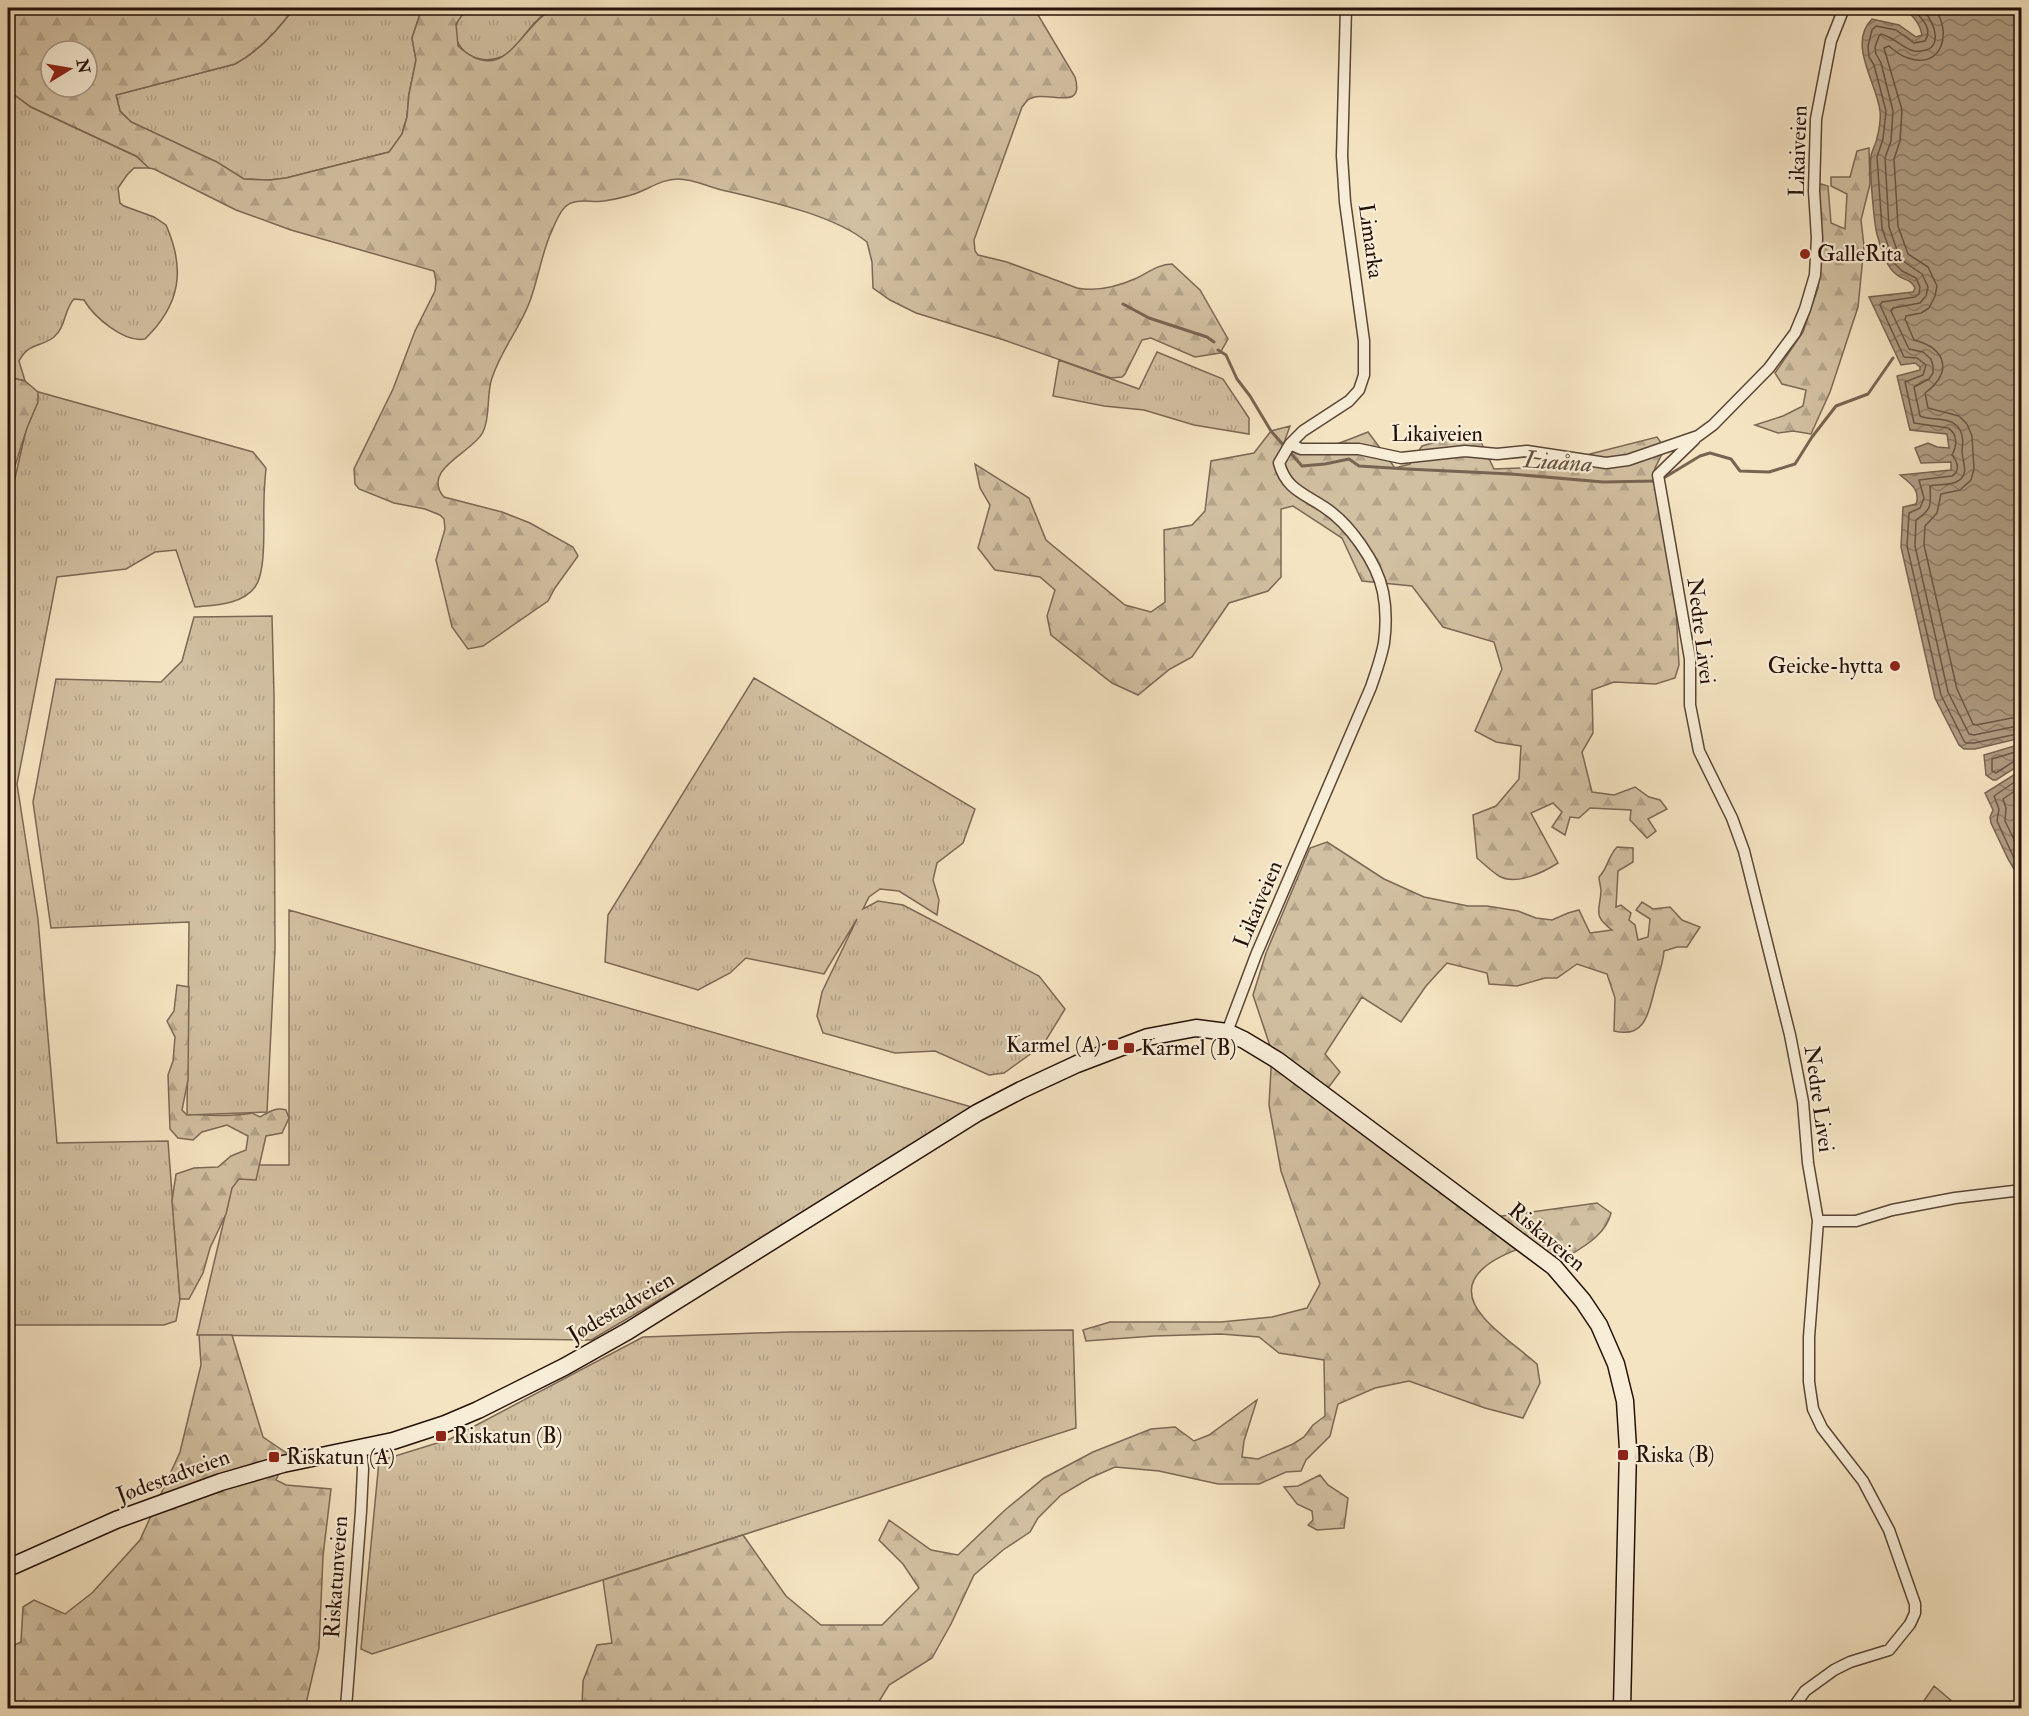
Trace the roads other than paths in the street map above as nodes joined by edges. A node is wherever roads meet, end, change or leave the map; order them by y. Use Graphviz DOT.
graph roads {
  1 [pos="1346,8"];
  2 [pos="1844,8"];
  3 [pos="1698,436"];
  4 [pos="1290,444"];
  5 [pos="1227,1032"];
  6 [pos="2022,1190"];
  7 [pos="1818,1221"];
  8 [pos="361,1448"];
  9 [pos="8,1568"];
  10 [pos="346,1708"];
  11 [pos="1622,1708"];
  12 [pos="1793,1708"];
  1 -- 4 [label="street, Limarka"];
  2 -- 3 [label="street, Likaiveien"];
  3 -- 4 [label="street, Likaiveien"];
  3 -- 7 [label="street, Nedre Livei"];
  4 -- 5 [label="street, Likaiveien"];
  5 -- 8 [label="main road, Jødestadveien"];
  5 -- 11 [label="main road, Riskaveien"];
  6 -- 7 [label="street"];
  7 -- 12 [label="street, Nedre Livei"];
  8 -- 9 [label="main road, Jødestadveien"];
  8 -- 10 [label="street, Riskatunveien"];
}
